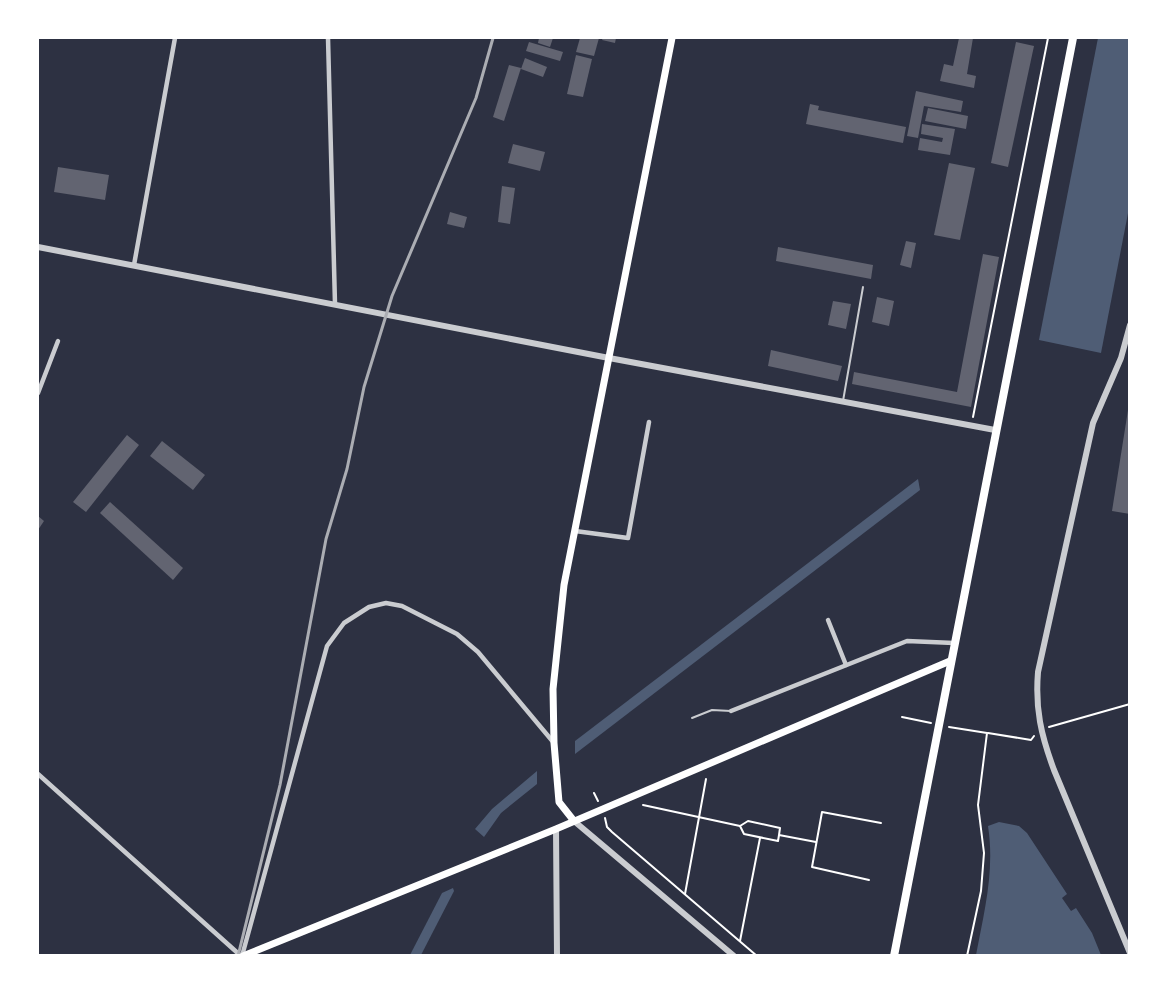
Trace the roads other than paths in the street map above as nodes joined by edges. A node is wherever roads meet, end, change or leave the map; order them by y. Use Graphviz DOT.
graph roads {
  1 [pos="175,38"];
  2 [pos="328,38"];
  3 [pos="672,38"];
  4 [pos="1073,38"];
  5 [pos="38,247"];
  6 [pos="134,265"];
  7 [pos="863,287"];
  8 [pos="335,304"];
  9 [pos="1130,325"];
  10 [pos="58,341"];
  11 [pos="609,358"];
  12 [pos="38,393"];
  13 [pos="843,401"];
  14 [pos="649,422"];
  15 [pos="995,430"];
  16 [pos="575,531"];
  17 [pos="828,620"];
  18 [pos="954,643"];
  19 [pos="950,661"];
  20 [pos="846,665"];
  21 [pos="731,711"];
  22 [pos="692,718"];
  23 [pos="554,743"];
  24 [pos="38,774"];
  25 [pos="574,821"];
  26 [pos="556,830"];
  27 [pos="1130,952"];
  28 [pos="242,956"];
  29 [pos="557,956"];
  30 [pos="734,956"];
  31 [pos="894,956"];
  1 -- 6 [label="street"];
  2 -- 8 [label="street"];
  3 -- 11 [label="main road"];
  4 -- 15 [label="main road"];
  5 -- 6 [label="street"];
  6 -- 8 [label="street"];
  7 -- 13 [label="lane"];
  8 -- 11 [label="street"];
  9 -- 27 [label="street"];
  10 -- 12 [label="street"];
  11 -- 13 [label="street"];
  11 -- 16 [label="main road"];
  13 -- 15 [label="street"];
  14 -- 16 [label="street"];
  15 -- 18 [label="main road"];
  16 -- 23 [label="main road"];
  17 -- 20 [label="street"];
  18 -- 19 [label="main road"];
  18 -- 20 [label="street"];
  19 -- 25 [label="main road"];
  19 -- 31 [label="main road"];
  20 -- 21 [label="street"];
  21 -- 22 [label="lane"];
  23 -- 25 [label="main road"];
  23 -- 28 [label="street"];
  24 -- 28 [label="street"];
  25 -- 26 [label="main road"];
  25 -- 30 [label="street"];
  26 -- 28 [label="main road"];
  26 -- 29 [label="street"];
}
